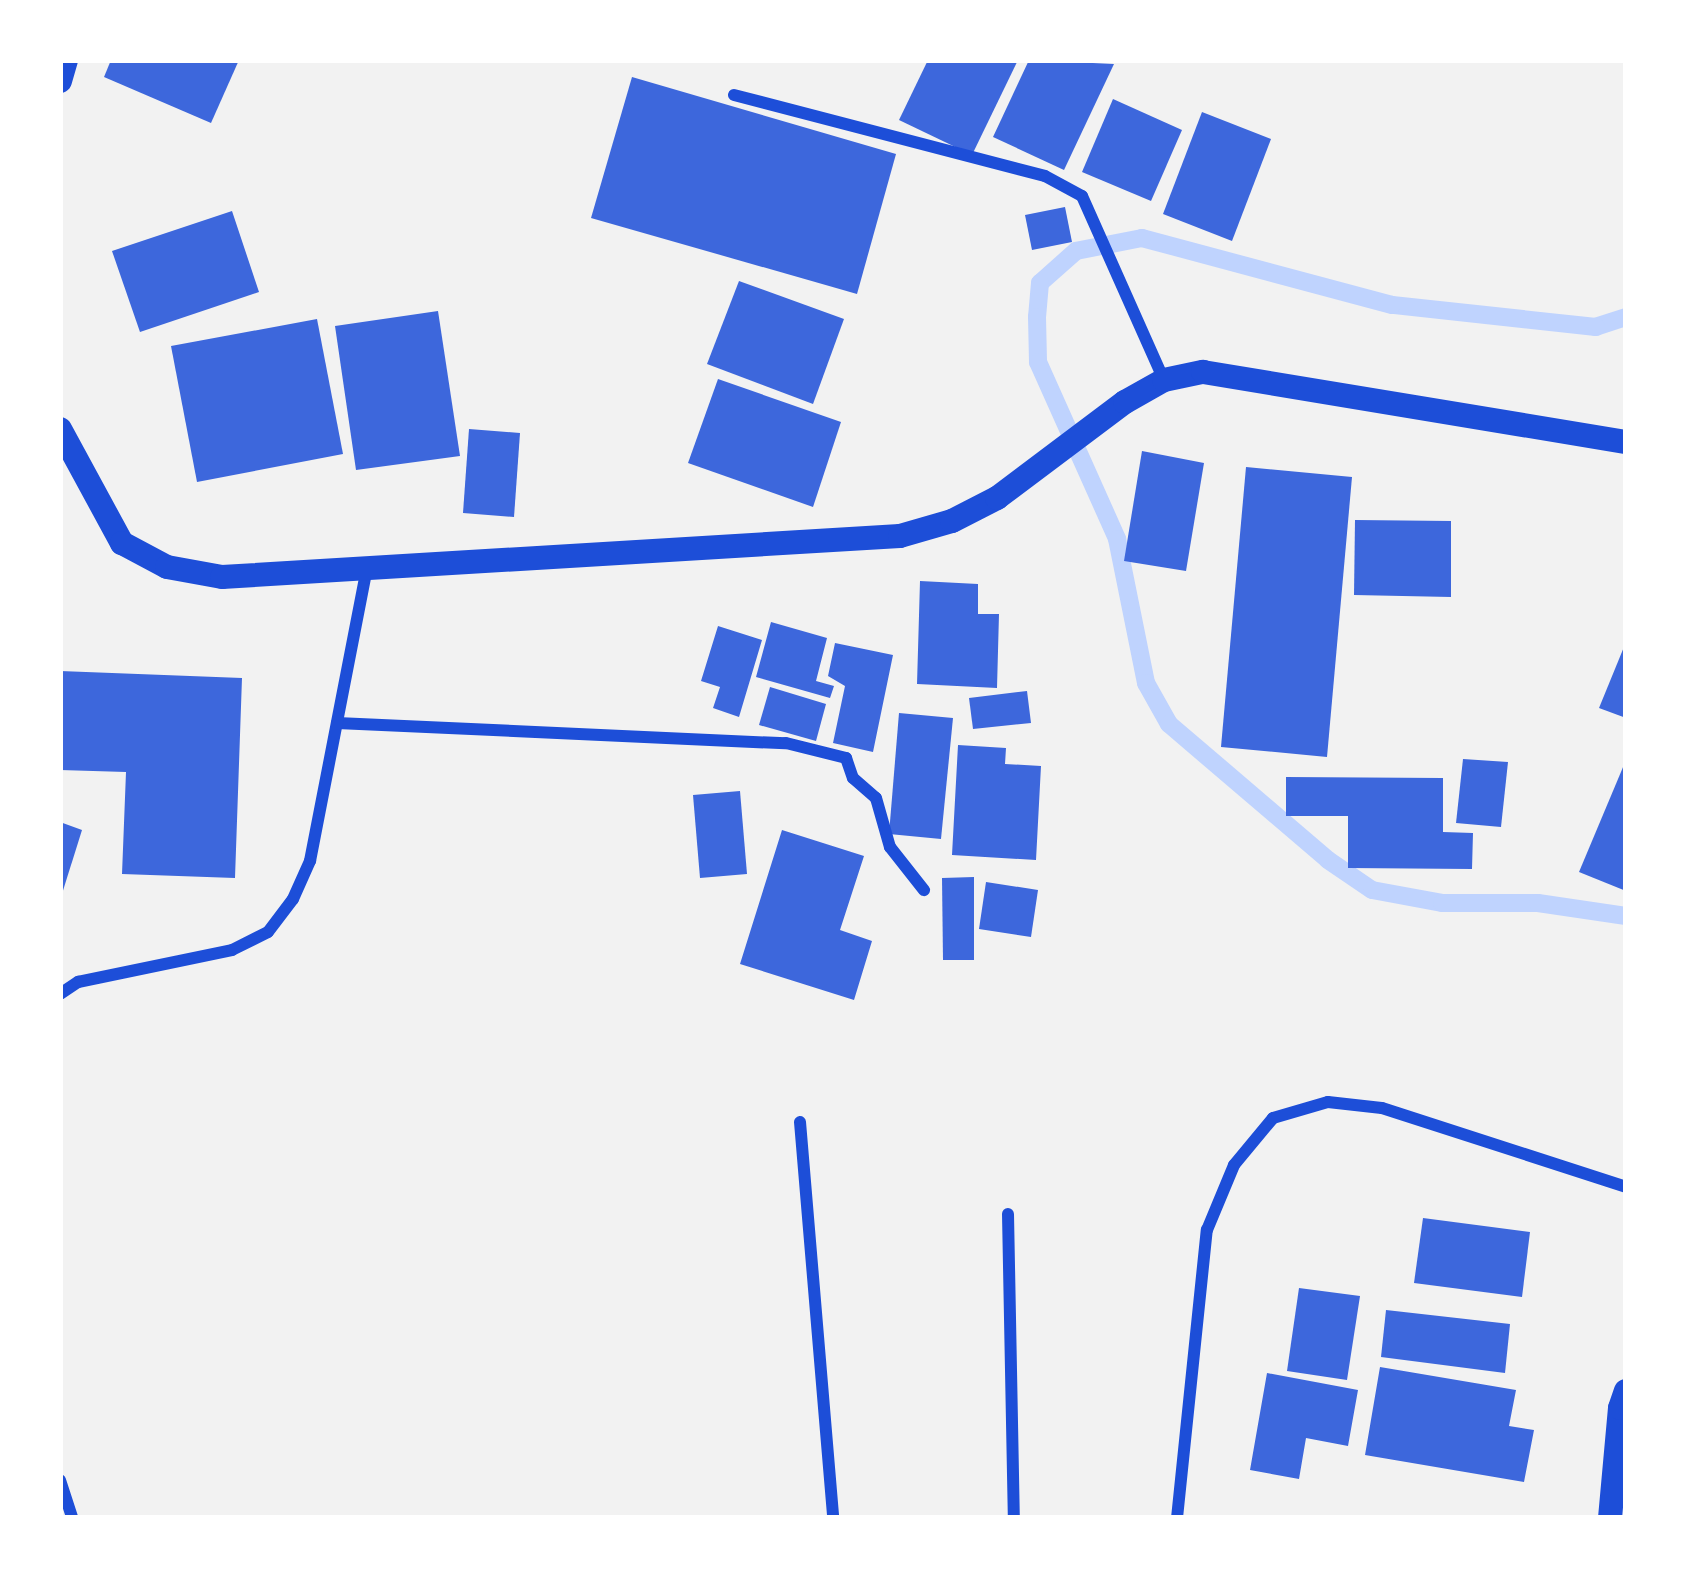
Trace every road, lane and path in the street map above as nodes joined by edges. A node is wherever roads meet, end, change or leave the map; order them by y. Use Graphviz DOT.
graph roads {
  1 [pos="66,60"];
  2 [pos="60,80"];
  3 [pos="734,95"];
  4 [pos="1163,380"];
  5 [pos="60,429"];
  6 [pos="1626,442"];
  7 [pos="368,566"];
  8 [pos="337,723"];
  9 [pos="924,890"];
  10 [pos="60,994"];
  11 [pos="800,1122"];
  12 [pos="1626,1187"];
  13 [pos="1008,1214"];
  14 [pos="1626,1391"];
  15 [pos="60,1480"];
  16 [pos="72,1518"];
  17 [pos="833,1518"];
  18 [pos="1014,1518"];
  19 [pos="1177,1518"];
  20 [pos="1610,1518"];
  1 -- 2 [label="main road"];
  3 -- 4 [label="street"];
  4 -- 6 [label="main road"];
  4 -- 7 [label="main road"];
  5 -- 7 [label="main road"];
  7 -- 8 [label="street"];
  8 -- 9 [label="street"];
  8 -- 10 [label="street"];
  11 -- 17 [label="street"];
  12 -- 19 [label="street"];
  13 -- 18 [label="street"];
  14 -- 20 [label="main road"];
  15 -- 16 [label="street"];
}
